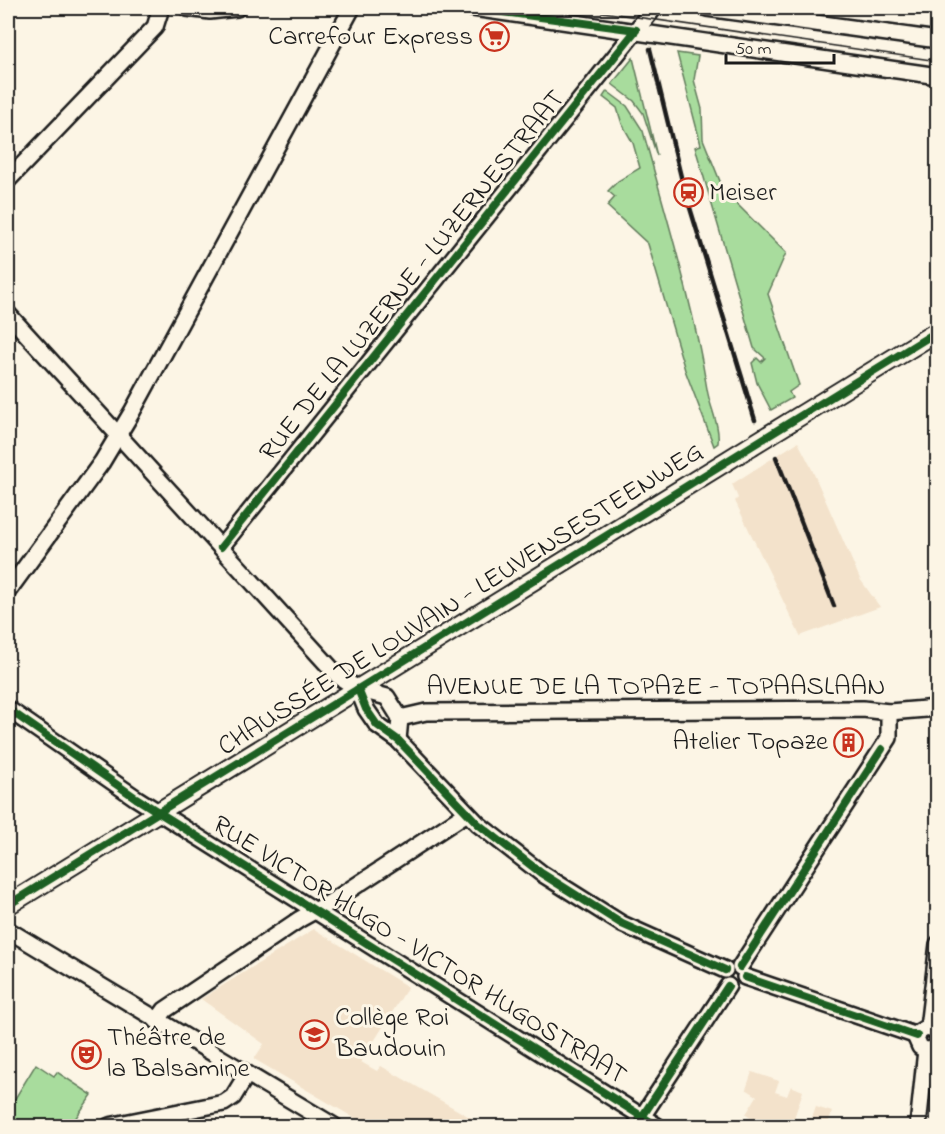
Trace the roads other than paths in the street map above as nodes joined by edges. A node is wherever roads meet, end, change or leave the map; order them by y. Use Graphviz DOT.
graph roads {
  1 [pos="161,8"];
  2 [pos="187,8"];
  3 [pos="237,8"];
  4 [pos="352,8"];
  5 [pos="473,8"];
  6 [pos="654,8"];
  7 [pos="707,8"];
  8 [pos="636,30"];
  9 [pos="938,39"];
  10 [pos="938,76"];
  11 [pos="8,180"];
  12 [pos="8,314"];
  13 [pos="938,331"];
  14 [pos="118,435"];
  15 [pos="221,547"];
  16 [pos="8,591"];
  17 [pos="358,689"];
  18 [pos="938,708"];
  19 [pos="8,709"];
  20 [pos="889,712"];
  21 [pos="400,718"];
  22 [pos="398,740"];
  23 [pos="159,811"];
  24 [pos="467,813"];
  25 [pos="8,904"];
  26 [pos="315,911"];
  27 [pos="8,930"];
  28 [pos="938,944"];
  29 [pos="736,971"];
  30 [pos="157,1021"];
  31 [pos="927,1033"];
  32 [pos="932,1047"];
  33 [pos="247,1074"];
  34 [pos="164,1121"];
  35 [pos="639,1122"];
  36 [pos="109,1126"];
  37 [pos="334,1126"];
  38 [pos="657,1126"];
  39 [pos="918,1126"];
  1 -- 11 [label="street"];
  2 -- 3 [label="street"];
  4 -- 14 [label="street"];
  5 -- 8 [label="street"];
  6 -- 8 [label="street, RUE DE LA LUZERNE - LUZERNESTRAAT"];
  7 -- 9 [label="street"];
  8 -- 10 [label="street"];
  8 -- 15 [label="street, RUE DE LA LUZERNE - LUZERNESTRAAT"];
  12 -- 14 [label="street"];
  13 -- 17 [label="main road, CHAUSSÉE DE LOUVAIN - LEUVENSESTEENWEG, bridge"];
  14 -- 15 [label="street"];
  14 -- 16 [label="street"];
  15 -- 17 [label="street"];
  17 -- 21 [label="street"];
  17 -- 22 [label="street"];
  17 -- 23 [label="main road, CHAUSSÉE DE LOUVAIN - LEUVENSESTEENWEG"];
  18 -- 20 [label="street, AVENUE DE LA TOPAZE - TOPAASLAAN"];
  19 -- 23 [label="street, RUE VICTOR HUGO - VICTOR HUGOSTRAAT"];
  20 -- 21 [label="street, AVENUE DE LA TOPAZE - TOPAASLAAN"];
  20 -- 29 [label="street"];
  21 -- 22 [label="street"];
  22 -- 24 [label="street"];
  23 -- 25 [label="main road, CHAUSSÉE DE LOUVAIN - LEUVENSESTEENWEG"];
  23 -- 26 [label="street, RUE VICTOR HUGO - VICTOR HUGOSTRAAT"];
  24 -- 26 [label="street"];
  24 -- 29 [label="street"];
  26 -- 30 [label="street"];
  26 -- 35 [label="street, RUE VICTOR HUGO - VICTOR HUGOSTRAAT"];
  27 -- 30 [label="street"];
  28 -- 31 [label="street"];
  29 -- 31 [label="street"];
  29 -- 35 [label="street"];
  30 -- 33 [label="street"];
  31 -- 32 [label="street"];
  32 -- 39 [label="street"];
  33 -- 34 [label="street"];
  33 -- 37 [label="street"];
  34 -- 36 [label="street"];
  35 -- 38 [label="street, RUE VICTOR HUGO - VICTOR HUGOSTRAAT"];
}
